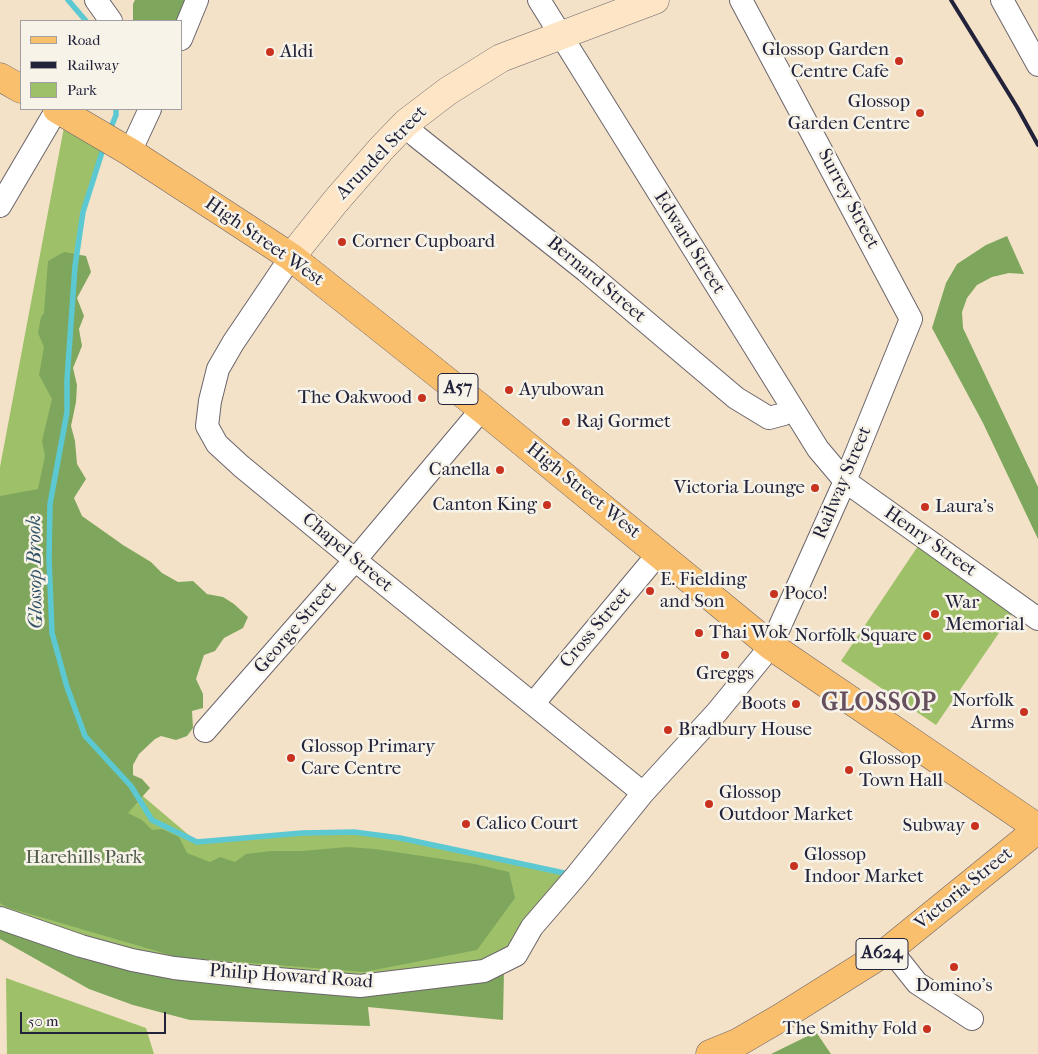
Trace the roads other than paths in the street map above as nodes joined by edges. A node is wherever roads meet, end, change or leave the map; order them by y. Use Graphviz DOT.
graph roads {
  1 [pos="96,0"];
  2 [pos="198,0"];
  3 [pos="539,0"];
  4 [pos="656,0"];
  5 [pos="741,0"];
  6 [pos="1002,0"];
  7 [pos="110,20"];
  8 [pos="561,35"];
  9 [pos="182,36"];
  10 [pos="1038,65"];
  11 [pos="0,77"];
  12 [pos="20,88"];
  13 [pos="56,110"];
  14 [pos="59,110"];
  15 [pos="150,110"];
  16 [pos="406,123"];
  17 [pos="130,152"];
  18 [pos="0,206"];
  19 [pos="291,257"];
  20 [pos="911,319"];
  21 [pos="482,408"];
  22 [pos="792,409"];
  23 [pos="846,481"];
  24 [pos="658,553"];
  25 [pos="355,560"];
  26 [pos="1038,620"];
  27 [pos="772,646"];
  28 [pos="533,704"];
  29 [pos="206,731"];
  30 [pos="643,793"];
  31 [pos="1038,829"];
  32 [pos="0,918"];
  33 [pos="890,948"];
  34 [pos="972,1019"];
  35 [pos="741,1048"];
  36 [pos="710,1054"];
  1 -- 7 [label="street"];
  2 -- 9 [label="street"];
  3 -- 8 [label="street, Edward Street"];
  4 -- 8 [label="street, Arundel Street"];
  5 -- 20 [label="street, Surrey Street"];
  6 -- 10 [label="street"];
  8 -- 16 [label="street, Arundel Street"];
  8 -- 22 [label="street, Edward Street"];
  11 -- 12 [label="main road"];
  13 -- 18 [label="street"];
  14 -- 17 [label="main road, A57"];
  15 -- 17 [label="street"];
  16 -- 19 [label="street, Arundel Street"];
  16 -- 22 [label="street, Bernard Street"];
  17 -- 19 [label="main road, High Street West / A57"];
  19 -- 21 [label="main road, High Street West / A57"];
  19 -- 25 [label="street, Chapel Street"];
  20 -- 23 [label="street, Railway Street"];
  21 -- 24 [label="main road, High Street West / A57"];
  21 -- 25 [label="street, George Street"];
  22 -- 23 [label="street, Edward Street"];
  23 -- 26 [label="street, Henry Street"];
  23 -- 27 [label="street, Railway Street"];
  24 -- 27 [label="main road, High Street West / A57"];
  24 -- 28 [label="street, Cross Street"];
  25 -- 28 [label="street, Chapel Street"];
  25 -- 29 [label="street, George Street"];
  27 -- 30 [label="street, Railway Street"];
  27 -- 31 [label="main road, High Street West / A57"];
  28 -- 30 [label="street, Chapel Street"];
  30 -- 32 [label="street, Philip Howard Road"];
  31 -- 33 [label="main road, Victoria Street / A624"];
  33 -- 34 [label="street"];
  33 -- 35 [label="main road, Victoria Street / A624"];
  35 -- 36 [label="main road, Victoria Street / A624"];
}
